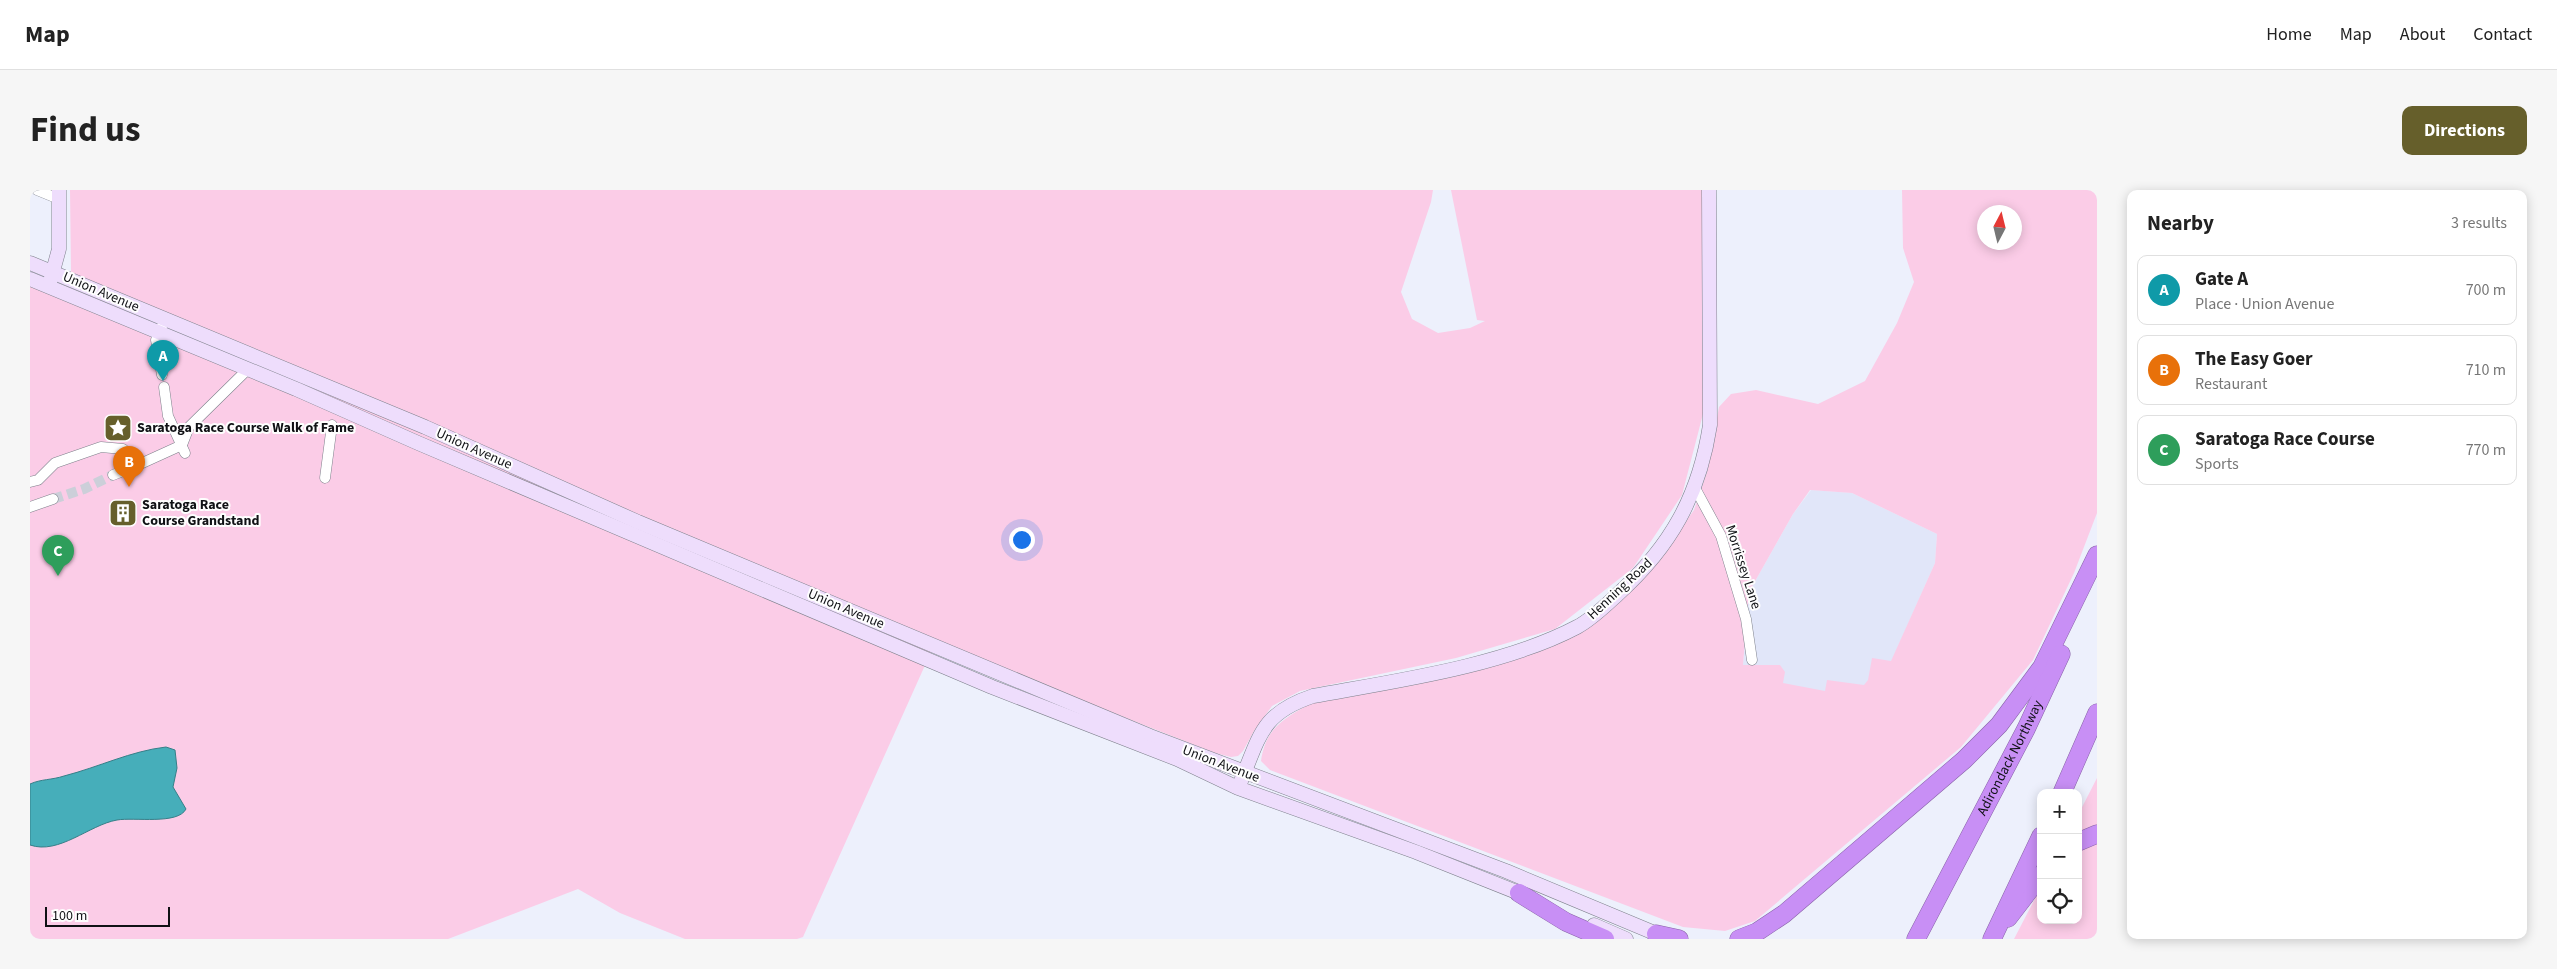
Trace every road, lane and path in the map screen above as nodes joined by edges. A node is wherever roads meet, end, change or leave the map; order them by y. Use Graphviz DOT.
graph roads {
  1 [pos="37,190"];
  2 [pos="1709,190"];
  3 [pos="59,195"];
  4 [pos="30,263"];
  5 [pos="54,273"];
  6 [pos="30,279"];
  7 [pos="48,287"];
  8 [pos="165,319"];
  9 [pos="159,332"];
  10 [pos="248,369"];
  11 [pos="162,375"];
  12 [pos="164,387"];
  13 [pos="332,425"];
  14 [pos="184,449"];
  15 [pos="138,465"];
  16 [pos="113,475"];
  17 [pos="325,478"];
  18 [pos="30,482"];
  19 [pos="1695,488"];
  20 [pos="53,499"];
  21 [pos="30,507"];
  22 [pos="2097,555"];
  23 [pos="2097,574"];
  24 [pos="1752,660"];
  25 [pos="2097,713"];
  26 [pos="1244,772"];
  27 [pos="1238,788"];
  28 [pos="2064,789"];
  29 [pos="2097,834"];
  30 [pos="2082,840"];
  31 [pos="2037,844"];
  32 [pos="2038,879"];
  33 [pos="1519,893"];
  34 [pos="1771,924"];
  35 [pos="1663,936"];
  36 [pos="1993,936"];
  37 [pos="1605,939"];
  38 [pos="1626,939"];
  39 [pos="1679,939"];
  40 [pos="1739,939"];
  41 [pos="1755,939"];
  42 [pos="1916,939"];
  1 -- 3 [label="street"];
  2 -- 19 [label="main road, Henning Road"];
  3 -- 5 [label="main road"];
  4 -- 5 [label="main road, Union Avenue"];
  5 -- 7 [label="main road"];
  5 -- 8 [label="main road, Union Avenue"];
  6 -- 7 [label="main road, Union Avenue"];
  7 -- 9 [label="main road, Union Avenue"];
  8 -- 9 [label="street"];
  8 -- 26 [label="main road, Union Avenue"];
  9 -- 10 [label="main road, Union Avenue"];
  9 -- 11 [label="street"];
  10 -- 14 [label="street"];
  10 -- 27 [label="main road, Union Avenue"];
  12 -- 14 [label="street"];
  13 -- 17 [label="street"];
  14 -- 15 [label="street"];
  15 -- 16 [label="street"];
  15 -- 18 [label="street"];
  19 -- 24 [label="street, Morrissey Lane"];
  19 -- 26 [label="main road, Henning Road"];
  20 -- 21 [label="street"];
  22 -- 34 [label="highway"];
  23 -- 42 [label="highway, Adirondack Northway"];
  25 -- 28 [label="highway"];
  26 -- 27 [label="main road, Henning Road"];
  26 -- 35 [label="main road, Union Avenue"];
  27 -- 33 [label="main road, Union Avenue"];
  29 -- 30 [label="highway"];
  31 -- 36 [label="highway"];
  32 -- 36 [label="highway"];
  33 -- 37 [label="highway"];
  33 -- 38 [label="main road, Union Avenue"];
  34 -- 40 [label="highway"];
  34 -- 41 [label="highway"];
  35 -- 39 [label="highway"];
}
